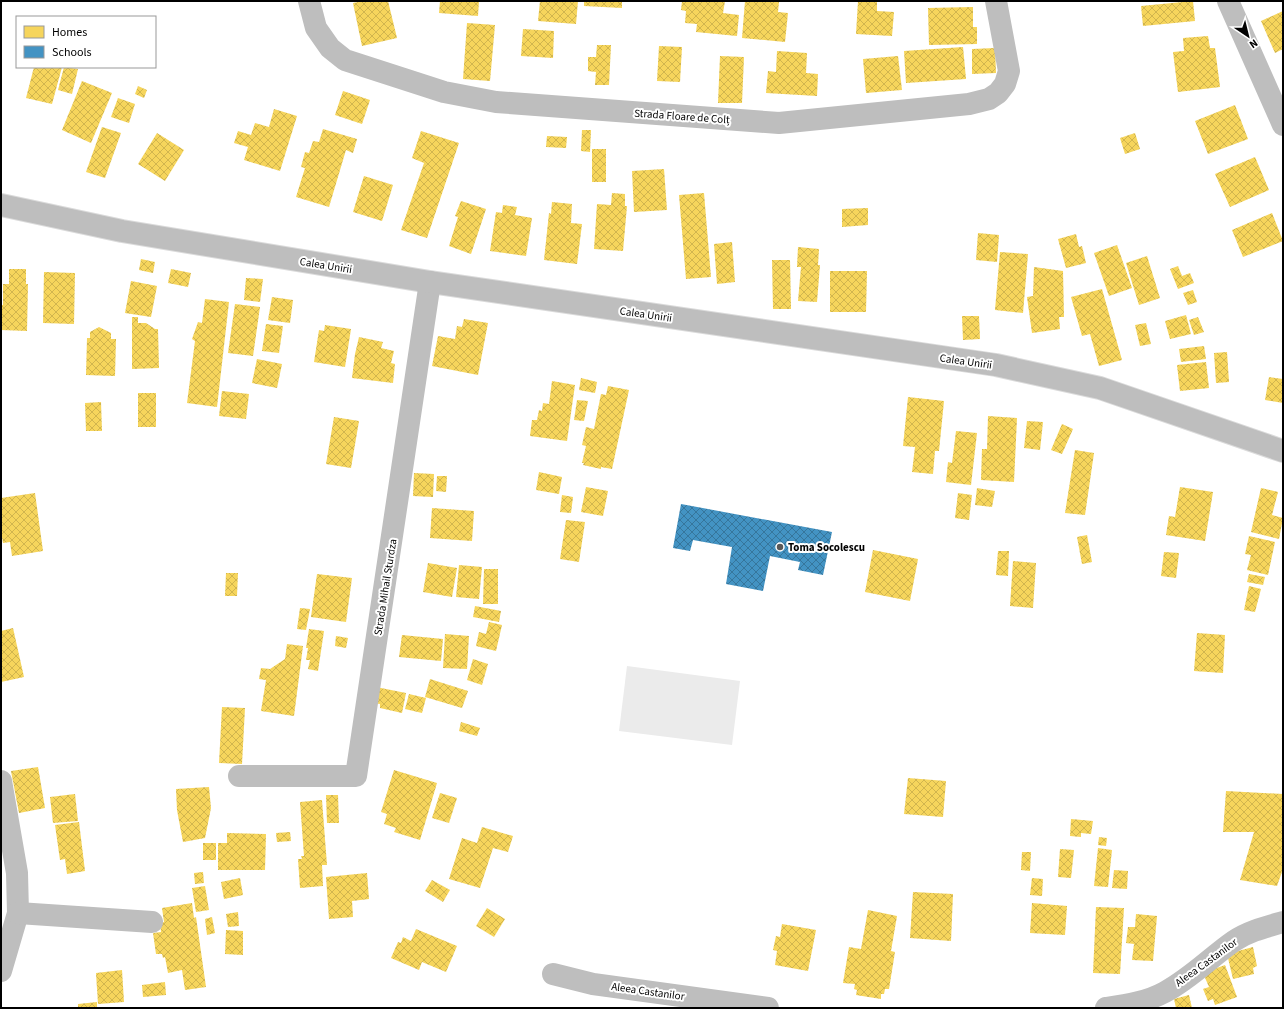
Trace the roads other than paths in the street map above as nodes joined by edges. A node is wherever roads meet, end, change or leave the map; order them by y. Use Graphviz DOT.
graph roads {
  1 [pos="309,1"];
  2 [pos="996,1"];
  3 [pos="1228,1"];
  4 [pos="1283,124"];
  5 [pos="1,205"];
  6 [pos="430,282"];
  7 [pos="1283,452"];
  8 [pos="239,776"];
  9 [pos="1,781"];
  10 [pos="18,913"];
  11 [pos="152,922"];
  12 [pos="1283,922"];
  13 [pos="1,971"];
  14 [pos="553,974"];
  15 [pos="768,1008"];
  16 [pos="1106,1008"];
  1 -- 2 [label="street, Strada Floare de Colț"];
  3 -- 4 [label="street"];
  5 -- 6 [label="street, Calea Unirii"];
  6 -- 7 [label="street, Calea Unirii"];
  6 -- 8 [label="street, Strada Mihail Sturdza"];
  9 -- 10 [label="street"];
  10 -- 11 [label="street"];
  10 -- 13 [label="street"];
  12 -- 16 [label="street, Aleea Castanilor"];
  14 -- 15 [label="street, Aleea Castanilor"];
}
